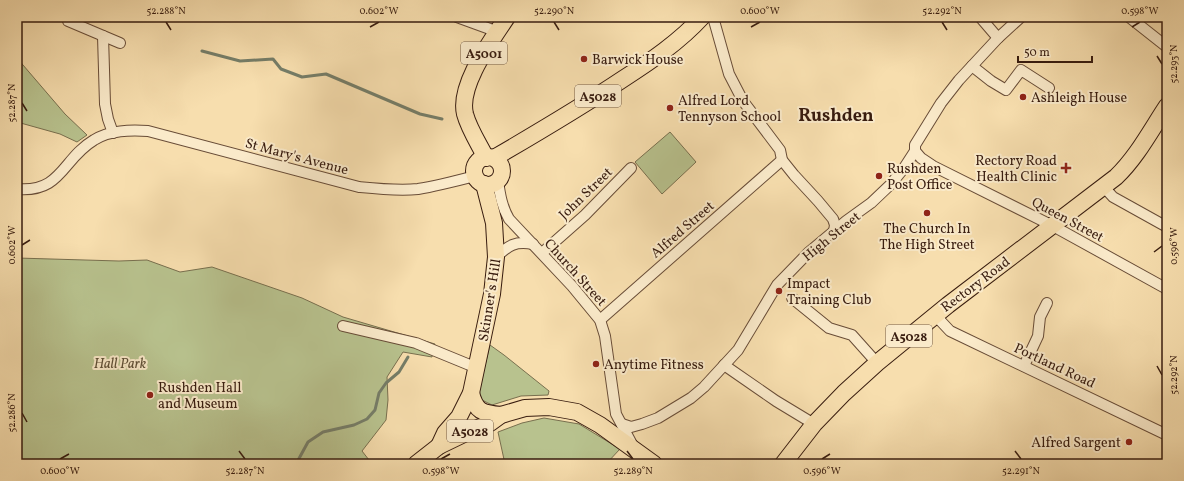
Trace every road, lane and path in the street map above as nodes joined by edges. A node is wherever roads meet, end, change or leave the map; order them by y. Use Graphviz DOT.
graph roads {
  1 [pos="457,17"];
  2 [pos="507,17"];
  3 [pos="702,17"];
  4 [pos="713,17"];
  5 [pos="980,17"];
  6 [pos="1021,17"];
  7 [pos="1129,17"];
  8 [pos="68,21"];
  9 [pos="497,32"];
  10 [pos="103,36"];
  11 [pos="998,38"];
  12 [pos="120,43"];
  13 [pos="1167,47"];
  14 [pos="972,66"];
  15 [pos="1049,88"];
  16 [pos="1167,106"];
  17 [pos="113,133"];
  18 [pos="915,151"];
  19 [pos="490,158"];
  20 [pos="782,160"];
  21 [pos="631,168"];
  22 [pos="486,180"];
  23 [pos="1104,187"];
  24 [pos="17,189"];
  25 [pos="1053,226"];
  26 [pos="1167,227"];
  27 [pos="834,231"];
  28 [pos="533,244"];
  29 [pos="542,253"];
  30 [pos="496,257"];
  31 [pos="1167,289"];
  32 [pos="792,298"];
  33 [pos="1047,303"];
  34 [pos="935,315"];
  35 [pos="600,320"];
  36 [pos="343,326"];
  37 [pos="877,363"];
  38 [pos="724,365"];
  39 [pos="1024,366"];
  40 [pos="477,368"];
  41 [pos="471,393"];
  42 [pos="616,414"];
  43 [pos="501,415"];
  44 [pos="622,424"];
  45 [pos="814,424"];
  46 [pos="600,425"];
  47 [pos="1167,435"];
  48 [pos="439,446"];
  49 [pos="636,451"];
  50 [pos="416,464"];
  51 [pos="654,464"];
  52 [pos="783,464"];
  1 -- 9 [label="street"];
  2 -- 9 [label="main road, A5001"];
  3 -- 19 [label="main road, A5028"];
  4 -- 20 [label="street"];
  5 -- 11 [label="street"];
  6 -- 11 [label="street, High Street"];
  7 -- 13 [label="street"];
  8 -- 10 [label="street"];
  9 -- 19 [label="main road, A5001"];
  10 -- 12 [label="street"];
  10 -- 17 [label="street"];
  11 -- 14 [label="street, High Street"];
  14 -- 15 [label="street"];
  14 -- 18 [label="street, High Street"];
  16 -- 23 [label="main road, Rectory Road / A5028"];
  17 -- 22 [label="street, St Mary's Avenue"];
  17 -- 24 [label="street, St Mary's Avenue"];
  18 -- 25 [label="street, Queen Street"];
  18 -- 27 [label="street, High Street"];
  19 -- 22 [label="main road, A5028"];
  19 -- 22 [label="main road, A5028"];
  20 -- 27 [label="street"];
  20 -- 35 [label="street, Alfred Street"];
  21 -- 29 [label="street, John Street"];
  22 -- 28 [label="street, Church Street"];
  22 -- 30 [label="main road, Skinner's Hill / A5028"];
  23 -- 25 [label="main road, Rectory Road / A5028"];
  23 -- 26 [label="street"];
  25 -- 31 [label="street, Queen Street"];
  25 -- 34 [label="main road, Rectory Road / A5028"];
  27 -- 38 [label="street, High Street"];
  28 -- 29 [label="street, Church Street"];
  28 -- 30 [label="street"];
  29 -- 35 [label="street, Church Street"];
  30 -- 40 [label="main road, Skinner's Hill / A5028"];
  32 -- 37 [label="street"];
  33 -- 39 [label="street"];
  34 -- 37 [label="main road, Rectory Road / A5028"];
  34 -- 39 [label="street, Portland Road"];
  35 -- 42 [label="street, Church Street"];
  36 -- 40 [label="street"];
  37 -- 45 [label="main road, Rectory Road / A5028"];
  38 -- 44 [label="street, High Street"];
  38 -- 45 [label="street"];
  39 -- 47 [label="street, Portland Road"];
  40 -- 41 [label="main road, Skinner's Hill / A5028"];
  41 -- 43 [label="main road, A5028"];
  41 -- 48 [label="main road, Skinner's Hill / A5028"];
  42 -- 44 [label="street, Church Street"];
  42 -- 46 [label="street"];
  43 -- 46 [label="main road, A5028"];
  43 -- 48 [label="main road, A5028"];
  44 -- 49 [label="street, Church Street"];
  45 -- 52 [label="main road, Rectory Road / A5028"];
  46 -- 49 [label="main road, A5028"];
  48 -- 50 [label="main road, A5028"];
  49 -- 51 [label="main road, A5028"];
}
